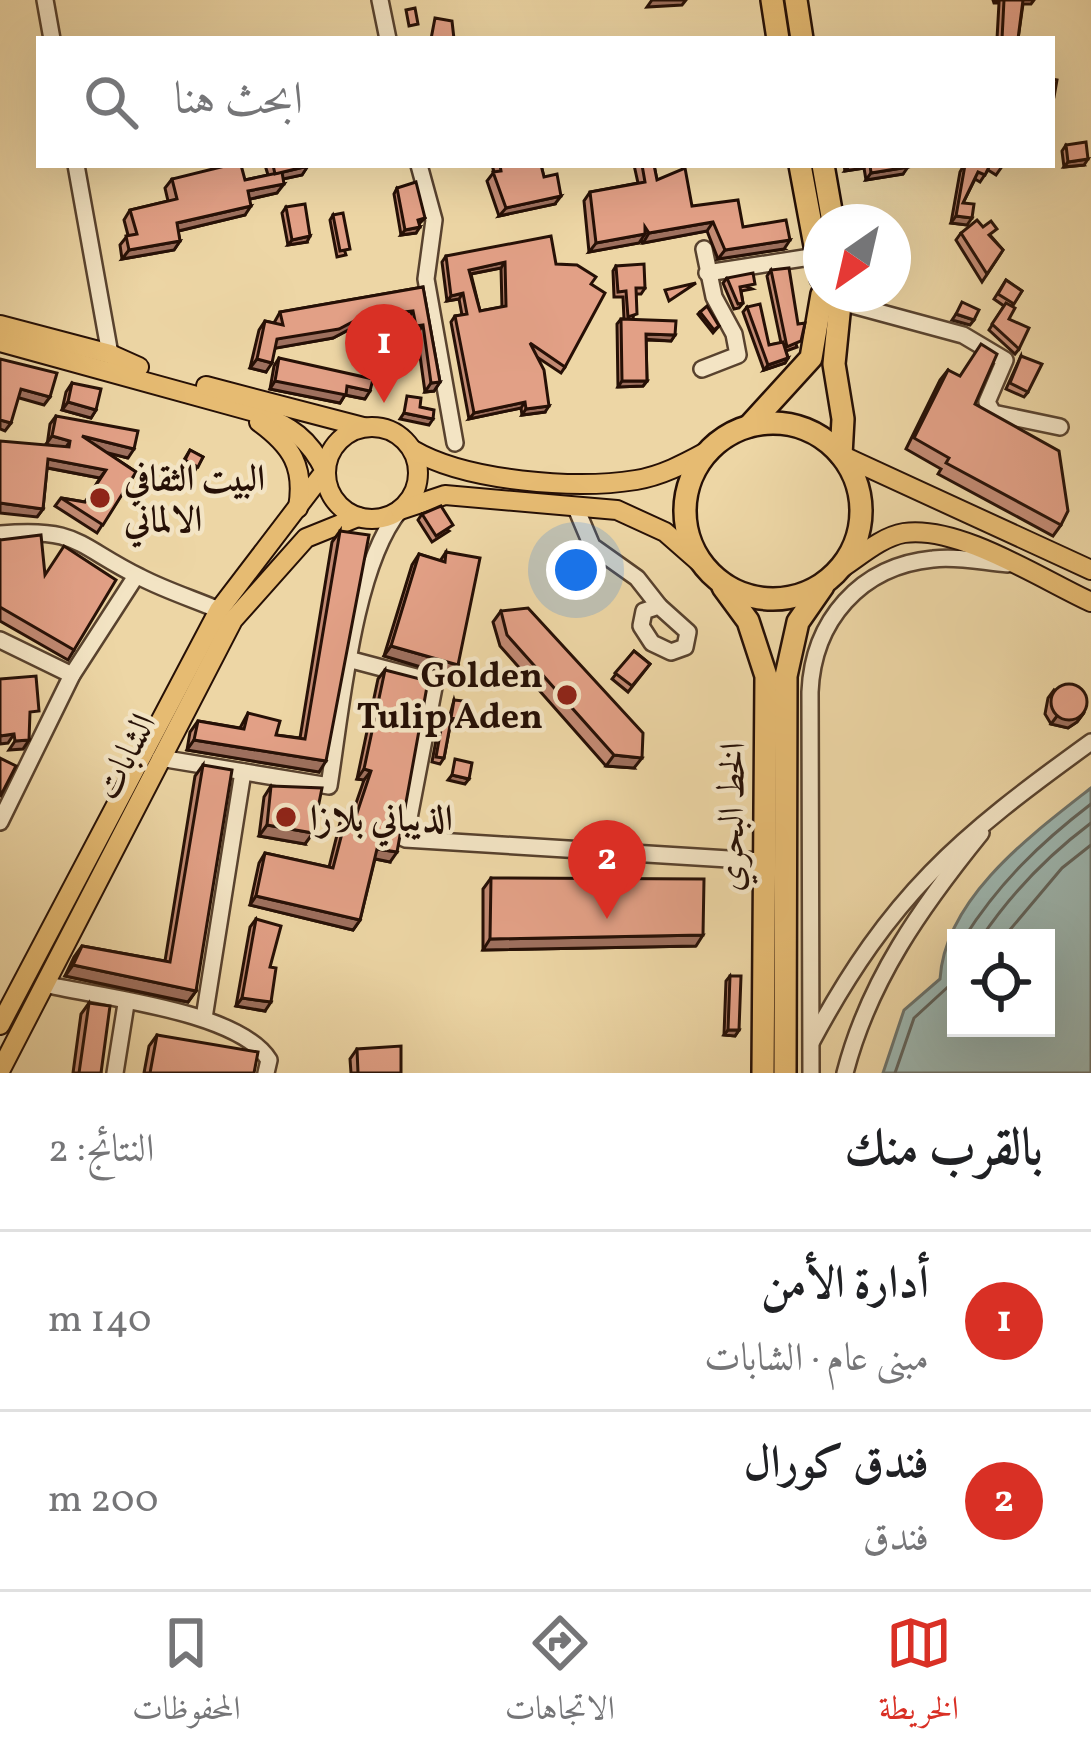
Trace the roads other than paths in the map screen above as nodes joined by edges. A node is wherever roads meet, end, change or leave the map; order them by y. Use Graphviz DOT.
graph roads {
  1 [pos="45,0"];
  2 [pos="380,0"];
  3 [pos="772,0"];
  4 [pos="796,0"];
  5 [pos="51,36"];
  6 [pos="387,36"];
  7 [pos="778,36"];
  8 [pos="802,36"];
  9 [pos="77,168"];
  10 [pos="419,168"];
  11 [pos="801,168"];
  12 [pos="824,168"];
  13 [pos="807,204"];
  14 [pos="830,204"];
  15 [pos="704,249"];
  16 [pos="803,268"];
  17 [pos="707,273"];
  18 [pos="829,312"];
  19 [pos="835,312"];
  20 [pos="887,312"];
  21 [pos="0,325"];
  22 [pos="0,343"];
  23 [pos="110,354"];
  24 [pos="702,369"];
  25 [pos="140,372"];
  26 [pos="234,407"];
  27 [pos="749,426"];
  28 [pos="363,427"];
  29 [pos="1060,427"];
  30 [pos="455,442"];
  31 [pos="412,450"];
  32 [pos="706,452"];
  33 [pos="841,455"];
  34 [pos="326,471"];
  35 [pos="575,508"];
  36 [pos="400,510"];
  37 [pos="297,514"];
  38 [pos="358,517"];
  39 [pos="0,534"];
  40 [pos="1008,564"];
  41 [pos="1091,570"];
  42 [pos="711,573"];
  43 [pos="833,575"];
  44 [pos="136,576"];
  45 [pos="637,578"];
  46 [pos="1091,602"];
  47 [pos="658,606"];
  48 [pos="219,610"];
  49 [pos="641,626"];
  50 [pos="0,640"];
  51 [pos="348,658"];
  52 [pos="72,675"];
  53 [pos="1091,742"];
  54 [pos="160,758"];
  55 [pos="243,772"];
  56 [pos="1005,806"];
  57 [pos="0,822"];
  58 [pos="761,861"];
  59 [pos="25,976"];
  60 [pos="44,984"];
  61 [pos="126,1004"];
  62 [pos="204,1018"];
  63 [pos="0,1025"];
  64 [pos="811,1044"];
  65 [pos="0,1071"];
  66 [pos="115,1073"];
  67 [pos="266,1073"];
  68 [pos="763,1073"];
  69 [pos="785,1073"];
  70 [pos="811,1073"];
  71 [pos="845,1073"];
  1 -- 5 [label="street"];
  2 -- 6 [label="street"];
  3 -- 7 [label="highway"];
  4 -- 8 [label="highway"];
  9 -- 23 [label="street"];
  10 -- 30 [label="street"];
  11 -- 13 [label="highway"];
  12 -- 14 [label="highway"];
  15 -- 17 [label="street"];
  16 -- 17 [label="street"];
  17 -- 24 [label="street"];
  18 -- 27 [label="highway"];
  19 -- 33 [label="highway"];
  20 -- 29 [label="street"];
  21 -- 23 [label="main road"];
  22 -- 25 [label="main road"];
  23 -- 25 [label="main road"];
  25 -- 26 [label="main road"];
  25 -- 28 [label="main road"];
  26 -- 34 [label="main road"];
  26 -- 37 [label="main road"];
  27 -- 32 [label="highway"];
  27 -- 33 [label="highway"];
  28 -- 31 [label="main road"];
  28 -- 34 [label="main road"];
  31 -- 32 [label="main road"];
  31 -- 36 [label="main road"];
  32 -- 42 [label="highway"];
  33 -- 41 [label="main road"];
  33 -- 43 [label="highway"];
  34 -- 37 [label="main road, الشابات"];
  34 -- 38 [label="main road"];
  35 -- 36 [label="main road"];
  35 -- 42 [label="main road"];
  35 -- 45 [label="street"];
  36 -- 38 [label="main road"];
  36 -- 51 [label="street"];
  37 -- 48 [label="main road, الشابات"];
  38 -- 54 [label="main road, الشابات"];
  39 -- 44 [label="street"];
  40 -- 43 [label="main road"];
  40 -- 46 [label="main road"];
  40 -- 64 [label="street"];
  42 -- 43 [label="highway"];
  42 -- 58 [label="highway, الخط البحري"];
  43 -- 69 [label="highway, الخط البحري"];
  44 -- 48 [label="street"];
  44 -- 52 [label="street"];
  45 -- 47 [label="street"];
  45 -- 49 [label="street"];
  47 -- 49 [label="street"];
  47 -- 49 [label="street"];
  48 -- 59 [label="main road, الشابات"];
  50 -- 52 [label="street"];
  51 -- 55 [label="street"];
  51 -- 58 [label="street"];
  52 -- 57 [label="street"];
  53 -- 56 [label="street"];
  54 -- 55 [label="street"];
  54 -- 60 [label="main road, الشابات"];
  55 -- 62 [label="street"];
  56 -- 64 [label="street"];
  56 -- 71 [label="street"];
  58 -- 68 [label="highway, الخط البحري"];
  59 -- 60 [label="main road"];
  59 -- 63 [label="main road, الشابات"];
  60 -- 61 [label="street"];
  60 -- 65 [label="main road, الشابات"];
  61 -- 62 [label="street"];
  61 -- 66 [label="street"];
  62 -- 67 [label="street"];
  64 -- 70 [label="street"];
}
